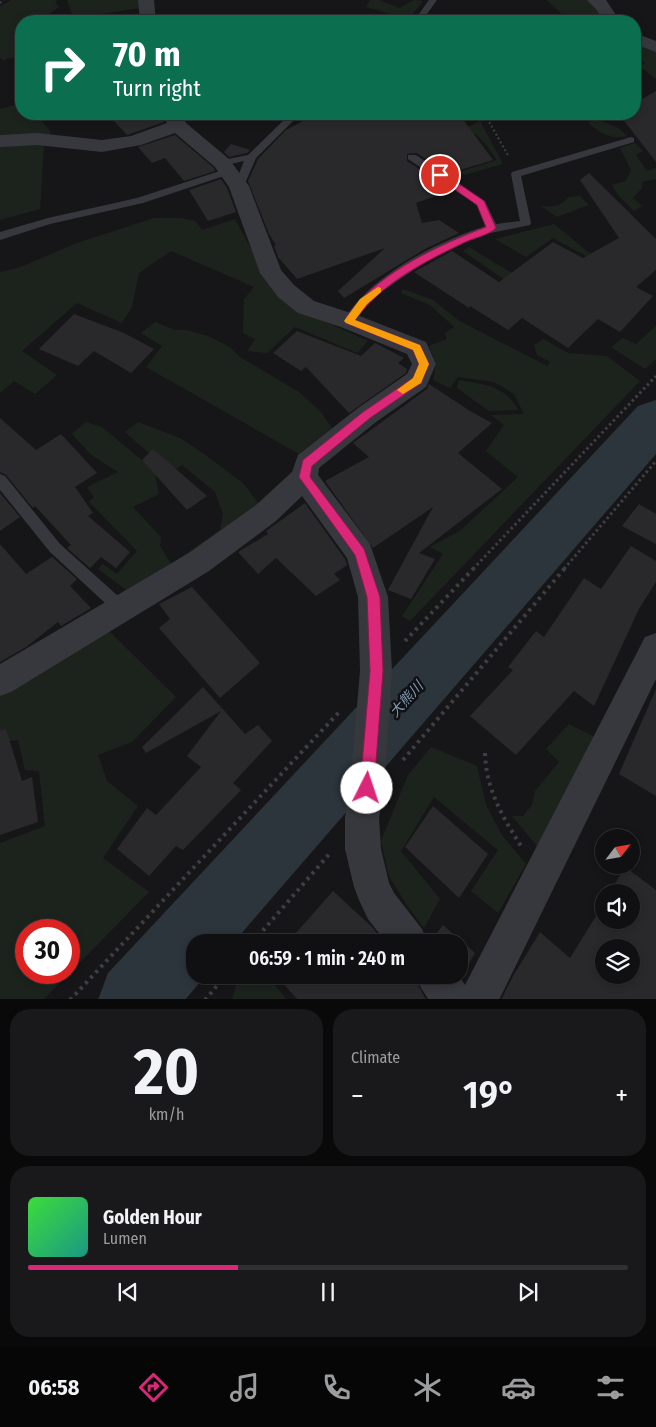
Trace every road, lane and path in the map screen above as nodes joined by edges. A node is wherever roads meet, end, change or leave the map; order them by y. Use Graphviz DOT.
graph roads {
  1 [pos="4,0"];
  2 [pos="146,0"];
  3 [pos="432,0"];
  4 [pos="594,0"];
  5 [pos="0,2"];
  6 [pos="147,15"];
  7 [pos="422,15"];
  8 [pos="609,15"];
  9 [pos="641,41"];
  10 [pos="656,47"];
  11 [pos="175,120"];
  12 [pos="289,120"];
  13 [pos="488,120"];
  14 [pos="631,140"];
  15 [pos="0,141"];
  16 [pos="412,156"];
  17 [pos="251,157"];
  18 [pos="230,174"];
  19 [pos="516,174"];
  20 [pos="492,228"];
  21 [pos="0,236"];
  22 [pos="349,321"];
  23 [pos="656,376"];
  24 [pos="656,461"];
  25 [pos="304,477"];
  26 [pos="0,480"];
  27 [pos="122,609"];
  28 [pos="404,641"];
  29 [pos="654,659"];
  30 [pos="0,681"];
  31 [pos="344,707"];
  32 [pos="485,753"];
  33 [pos="399,766"];
  34 [pos="335,847"];
  35 [pos="543,871"];
  36 [pos="260,934"];
  37 [pos="403,934"];
  38 [pos="218,984"];
  39 [pos="441,984"];
  40 [pos="71,999"];
  41 [pos="206,999"];
  42 [pos="452,999"];
  43 [pos="479,999"];
  1 -- 5 [label="path"];
  2 -- 6 [label="street"];
  3 -- 7 [label="lane"];
  4 -- 8 [label="street"];
  9 -- 10 [label="street"];
  11 -- 15 [label="street"];
  11 -- 18 [label="street"];
  12 -- 17 [label="lane"];
  13 -- 19 [label="path"];
  14 -- 19 [label="lane"];
  16 -- 20 [label="lane"];
  17 -- 18 [label="lane"];
  17 -- 18 [label="lane"];
  18 -- 21 [label="lane"];
  18 -- 22 [label="street"];
  19 -- 20 [label="lane"];
  20 -- 22 [label="lane"];
  22 -- 25 [label="street"];
  23 -- 28 [label="path"];
  24 -- 33 [label="path"];
  25 -- 27 [label="street"];
  25 -- 37 [label="street"];
  26 -- 27 [label="lane"];
  27 -- 30 [label="street"];
  29 -- 35 [label="street"];
  31 -- 40 [label="path"];
  32 -- 35 [label="path"];
  34 -- 36 [label="path"];
  35 -- 43 [label="street"];
  38 -- 41 [label="path"];
  39 -- 42 [label="street"];
}
